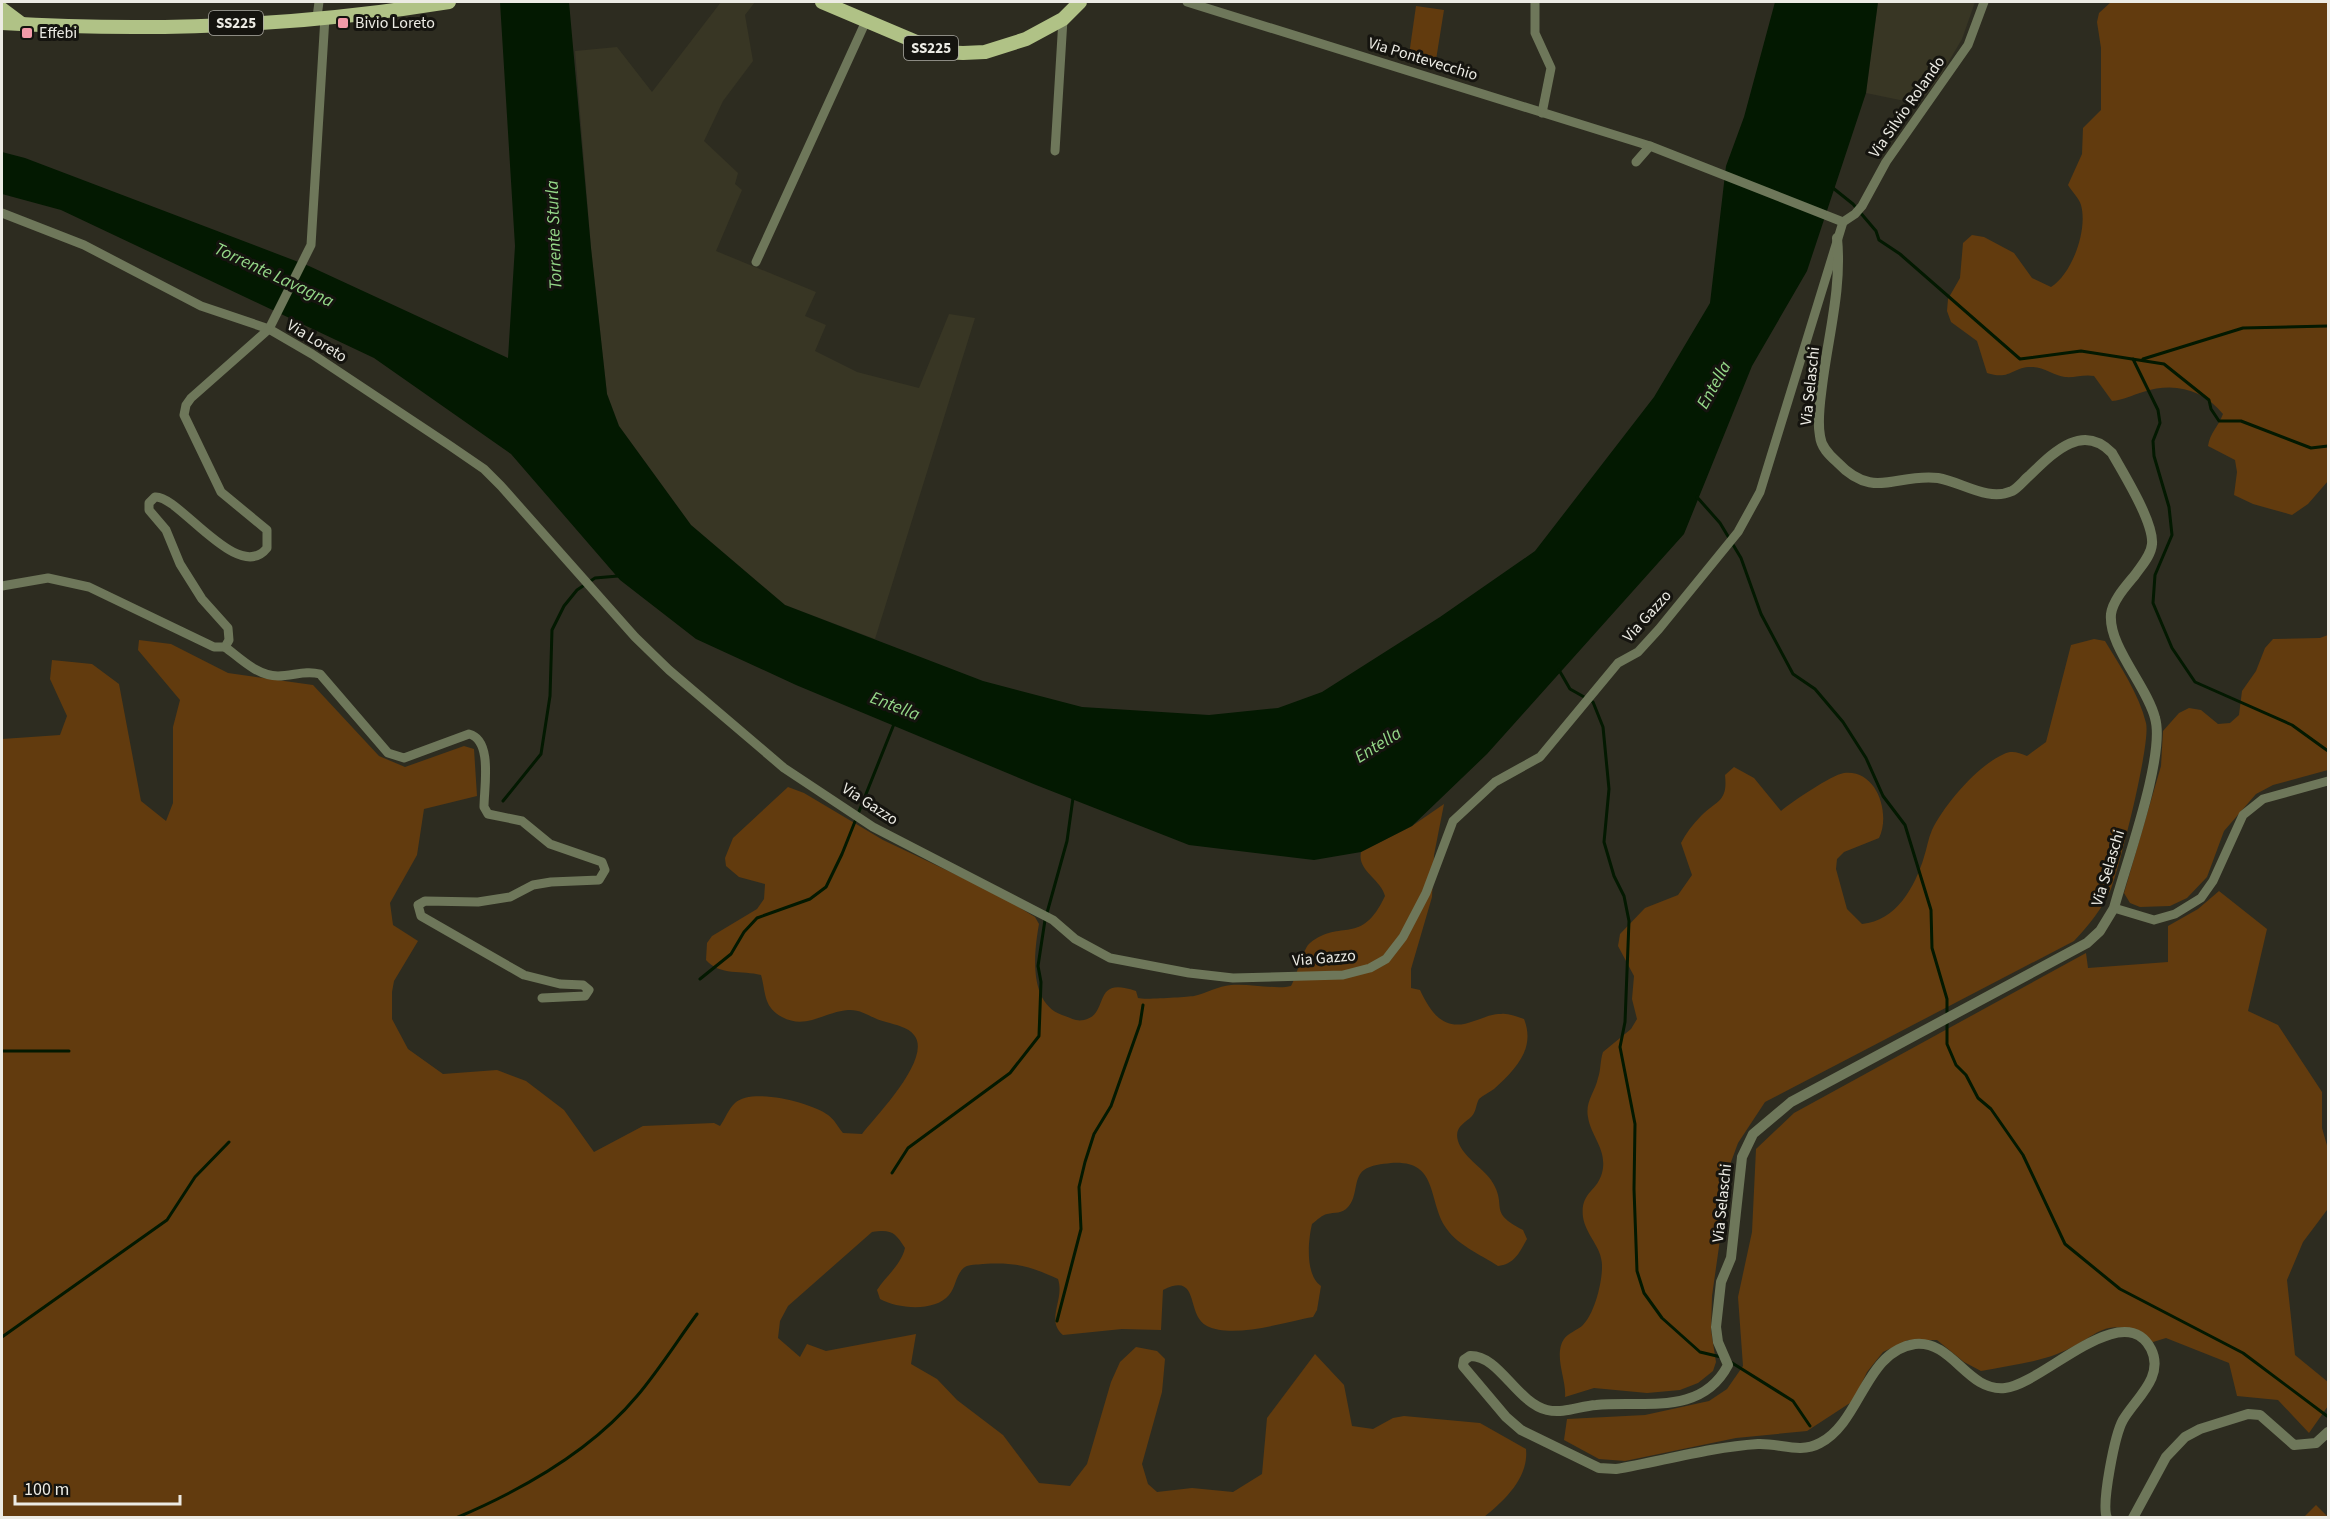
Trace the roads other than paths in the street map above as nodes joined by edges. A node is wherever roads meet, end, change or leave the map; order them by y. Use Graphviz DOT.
graph roads {
  1 [pos="319,2"];
  2 [pos="449,2"];
  3 [pos="822,2"];
  4 [pos="1068,2"];
  5 [pos="1080,2"];
  6 [pos="1187,2"];
  7 [pos="1535,2"];
  8 [pos="1984,2"];
  9 [pos="2,9"];
  10 [pos="321,17"];
  11 [pos="1063,19"];
  12 [pos="866,21"];
  13 [pos="2,23"];
  14 [pos="22,24"];
  15 [pos="1044,30"];
  16 [pos="1542,113"];
  17 [pos="1653,147"];
  18 [pos="1055,151"];
  19 [pos="1636,162"];
  20 [pos="2,213"];
  21 [pos="1840,220"];
  22 [pos="1838,238"];
  23 [pos="756,262"];
  24 [pos="272,325"];
  25 [pos="571,564"];
  26 [pos="2,586"];
  27 [pos="225,646"];
  28 [pos="2328,782"];
  29 [pos="2114,908"];
  30 [pos="542,998"];
  31 [pos="2328,1432"];
  32 [pos="2107,1518"];
  33 [pos="2133,1518"];
  1 -- 10 [label="street"];
  2 -- 10 [label="main road, SS225"];
  3 -- 12 [label="main road, SS225"];
  4 -- 15 [label="main road, SS225"];
  5 -- 11 [label="main road, SS225"];
  6 -- 16 [label="street, Via Pontevecchio"];
  7 -- 16 [label="street"];
  8 -- 21 [label="street, Via Silvio Rolando"];
  9 -- 14 [label="main road"];
  10 -- 14 [label="main road, SS225"];
  10 -- 24 [label="street"];
  11 -- 15 [label="main road, SS225"];
  11 -- 18 [label="street"];
  12 -- 15 [label="main road, SS225"];
  12 -- 23 [label="street"];
  13 -- 14 [label="main road, SS225"];
  16 -- 17 [label="street, Via Pontevecchio"];
  17 -- 19 [label="street"];
  17 -- 21 [label="street, Via Pontevecchio"];
  20 -- 24 [label="street, Via Loreto"];
  21 -- 22 [label="street, Via Gazzo"];
  22 -- 25 [label="street, Via Gazzo"];
  22 -- 29 [label="street, Via Selaschi"];
  24 -- 25 [label="street, Via Loreto"];
  24 -- 27 [label="street"];
  26 -- 27 [label="street"];
  27 -- 30 [label="street"];
  28 -- 29 [label="street"];
  29 -- 32 [label="street, Via Selaschi"];
  31 -- 33 [label="street"];
}
